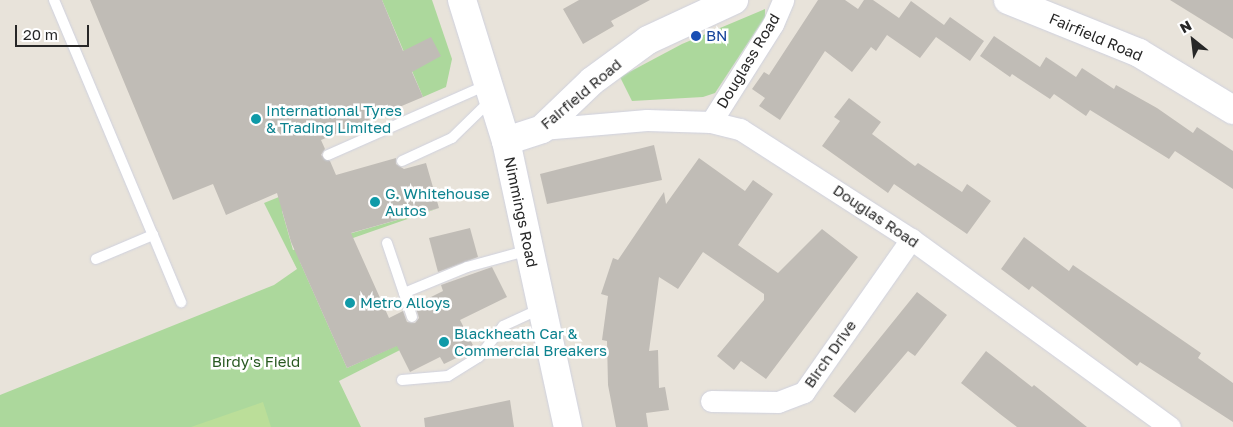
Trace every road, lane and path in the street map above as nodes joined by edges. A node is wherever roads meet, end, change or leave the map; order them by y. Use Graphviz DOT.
graph roads {
  1 [pos="54,0"];
  2 [pos="462,0"];
  3 [pos="734,0"];
  4 [pos="783,0"];
  5 [pos="1008,0"];
  6 [pos="490,91"];
  7 [pos="1233,110"];
  8 [pos="711,122"];
  9 [pos="542,129"];
  10 [pos="506,141"];
  11 [pos="328,155"];
  12 [pos="402,161"];
  13 [pos="153,235"];
  14 [pos="911,238"];
  15 [pos="387,243"];
  16 [pos="530,250"];
  17 [pos="96,259"];
  18 [pos="404,293"];
  19 [pos="181,302"];
  20 [pos="542,308"];
  21 [pos="412,317"];
  22 [pos="402,380"];
  23 [pos="711,401"];
  24 [pos="568,427"];
  25 [pos="1170,427"];
  1 -- 13 [label="lane"];
  2 -- 6 [label="main road, Nimmings Road"];
  3 -- 9 [label="main road, Fairfield Road"];
  4 -- 8 [label="street, Douglass Road"];
  5 -- 7 [label="main road, Fairfield Road"];
  6 -- 10 [label="main road, Nimmings Road"];
  6 -- 11 [label="lane"];
  6 -- 12 [label="lane"];
  8 -- 9 [label="street, Douglas Road"];
  8 -- 14 [label="street, Douglas Road"];
  9 -- 10 [label="main road, Fairfield Road"];
  10 -- 16 [label="main road, Nimmings Road"];
  13 -- 17 [label="lane"];
  13 -- 19 [label="lane"];
  14 -- 23 [label="street, Birch Drive"];
  14 -- 25 [label="street, Douglas Road"];
  15 -- 18 [label="lane"];
  16 -- 18 [label="lane"];
  16 -- 20 [label="main road, Nimmings Road"];
  18 -- 21 [label="lane"];
  20 -- 22 [label="lane"];
  20 -- 24 [label="main road, Nimmings Road"];
}
